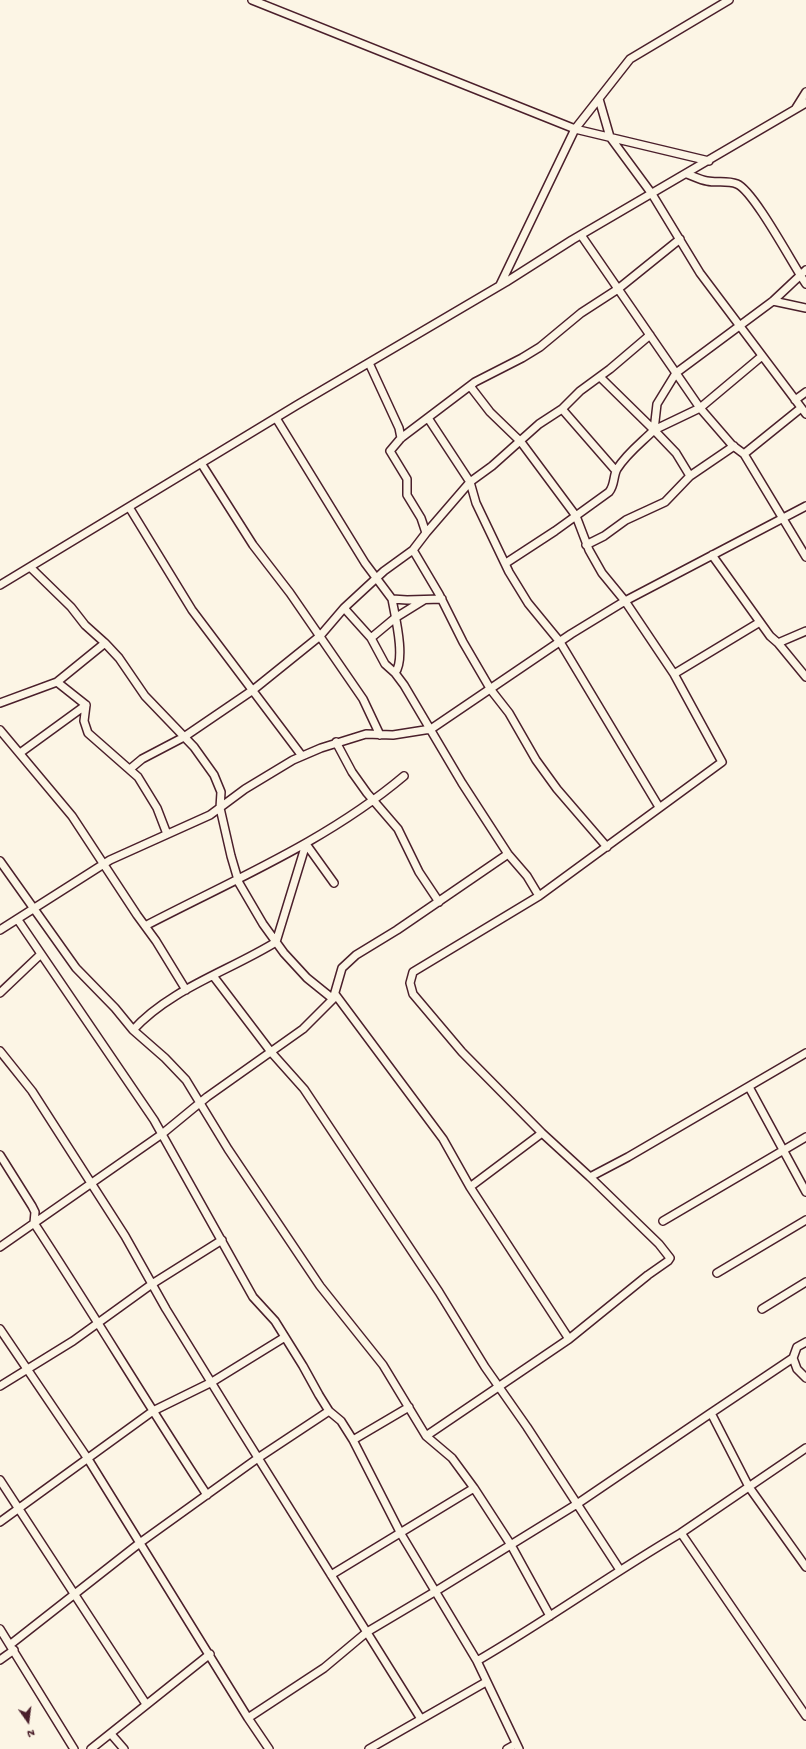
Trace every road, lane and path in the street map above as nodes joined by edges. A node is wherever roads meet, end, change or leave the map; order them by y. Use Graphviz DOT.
graph roads {
  1 [pos="252,0"];
  2 [pos="729,0"];
  3 [pos="806,92"];
  4 [pos="599,98"];
  5 [pos="806,103"];
  6 [pos="795,109"];
  7 [pos="575,129"];
  8 [pos="610,137"];
  9 [pos="709,161"];
  10 [pos="687,174"];
  11 [pos="652,194"];
  12 [pos="581,235"];
  13 [pos="680,239"];
  14 [pos="806,270"];
  15 [pos="800,276"];
  16 [pos="806,284"];
  17 [pos="500,286"];
  18 [pos="618,289"];
  19 [pos="773,301"];
  20 [pos="806,308"];
  21 [pos="739,325"];
  22 [pos="650,335"];
  23 [pos="762,356"];
  24 [pos="369,363"];
  25 [pos="676,373"];
  26 [pos="600,377"];
  27 [pos="470,386"];
  28 [pos="806,392"];
  29 [pos="795,400"];
  30 [pos="700,408"];
  31 [pos="562,409"];
  32 [pos="804,411"];
  33 [pos="276,418"];
  34 [pos="428,418"];
  35 [pos="654,430"];
  36 [pos="401,438"];
  37 [pos="521,442"];
  38 [pos="734,446"];
  39 [pos="744,454"];
  40 [pos="201,463"];
  41 [pos="616,471"];
  42 [pos="690,476"];
  43 [pos="470,482"];
  44 [pos="806,506"];
  45 [pos="129,507"];
  46 [pos="576,516"];
  47 [pos="783,518"];
  48 [pos="426,533"];
  49 [pos="586,544"];
  50 [pos="412,550"];
  51 [pos="712,556"];
  52 [pos="806,557"];
  53 [pos="506,563"];
  54 [pos="30,567"];
  55 [pos="377,579"];
  56 [pos="0,585"];
  57 [pos="392,599"];
  58 [pos="442,599"];
  59 [pos="424,600"];
  60 [pos="626,601"];
  61 [pos="344,608"];
  62 [pos="395,618"];
  63 [pos="760,622"];
  64 [pos="806,631"];
  65 [pos="320,636"];
  66 [pos="371,638"];
  67 [pos="560,642"];
  68 [pos="105,643"];
  69 [pos="778,643"];
  70 [pos="395,673"];
  71 [pos="674,674"];
  72 [pos="806,676"];
  73 [pos="56,682"];
  74 [pos="253,690"];
  75 [pos="490,690"];
  76 [pos="0,703"];
  77 [pos="86,705"];
  78 [pos="431,729"];
  79 [pos="0,730"];
  80 [pos="380,735"];
  81 [pos="184,737"];
  82 [pos="336,742"];
  83 [pos="20,753"];
  84 [pos="302,756"];
  85 [pos="130,769"];
  86 [pos="404,776"];
  87 [pos="374,801"];
  88 [pos="220,808"];
  89 [pos="659,808"];
  90 [pos="167,834"];
  91 [pos="306,844"];
  92 [pos="607,846"];
  93 [pos="508,854"];
  94 [pos="0,861"];
  95 [pos="104,864"];
  96 [pos="4,872"];
  97 [pos="238,878"];
  98 [pos="334,883"];
  99 [pos="539,896"];
  100 [pos="439,902"];
  101 [pos="34,910"];
  102 [pos="18,920"];
  103 [pos="145,926"];
  104 [pos="0,930"];
  105 [pos="276,942"];
  106 [pos="40,954"];
  107 [pos="214,976"];
  108 [pos="186,990"];
  109 [pos="0,992"];
  110 [pos="334,996"];
  111 [pos="132,1030"];
  112 [pos="0,1050"];
  113 [pos="271,1052"];
  114 [pos="806,1053"];
  115 [pos="749,1087"];
  116 [pos="201,1102"];
  117 [pos="542,1133"];
  118 [pos="162,1134"];
  119 [pos="806,1137"];
  120 [pos="782,1151"];
  121 [pos="0,1155"];
  122 [pos="590,1177"];
  123 [pos="92,1184"];
  124 [pos="470,1187"];
  125 [pos="806,1192"];
  126 [pos="806,1220"];
  127 [pos="663,1221"];
  128 [pos="34,1223"];
  129 [pos="222,1240"];
  130 [pos="0,1247"];
  131 [pos="717,1273"];
  132 [pos="806,1282"];
  133 [pos="152,1284"];
  134 [pos="762,1309"];
  135 [pos="99,1322"];
  136 [pos="0,1329"];
  137 [pos="285,1337"];
  138 [pos="569,1339"];
  139 [pos="806,1342"];
  140 [pos="793,1358"];
  141 [pos="26,1368"];
  142 [pos="806,1378"];
  143 [pos="212,1382"];
  144 [pos="0,1386"];
  145 [pos="500,1386"];
  146 [pos="409,1407"];
  147 [pos="153,1411"];
  148 [pos="329,1411"];
  149 [pos="711,1413"];
  150 [pos="426,1436"];
  151 [pos="353,1440"];
  152 [pos="806,1448"];
  153 [pos="258,1458"];
  154 [pos="88,1459"];
  155 [pos="0,1480"];
  156 [pos="749,1487"];
  157 [pos="474,1488"];
  158 [pos="207,1495"];
  159 [pos="577,1504"];
  160 [pos="19,1509"];
  161 [pos="0,1522"];
  162 [pos="681,1533"];
  163 [pos="401,1534"];
  164 [pos="141,1542"];
  165 [pos="511,1545"];
  166 [pos="806,1567"];
  167 [pos="620,1570"];
  168 [pos="331,1575"];
  169 [pos="436,1592"];
  170 [pos="74,1595"];
  171 [pos="550,1616"];
  172 [pos="0,1629"];
  173 [pos="366,1632"];
  174 [pos="13,1647"];
  175 [pos="210,1654"];
  176 [pos="0,1660"];
  177 [pos="477,1662"];
  178 [pos="486,1682"];
  179 [pos="146,1704"];
  180 [pos="806,1716"];
  181 [pos="248,1718"];
  182 [pos="421,1719"];
  183 [pos="111,1734"];
  184 [pos="517,1746"];
  185 [pos="74,1749"];
  186 [pos="91,1749"];
  187 [pos="124,1749"];
  188 [pos="269,1749"];
  189 [pos="369,1749"];
  190 [pos="507,1749"];
  1 -- 7 [label="street"];
  2 -- 4 [label="street"];
  3 -- 6 [label="street"];
  4 -- 7 [label="street"];
  4 -- 8 [label="street"];
  5 -- 6 [label="street"];
  6 -- 9 [label="street"];
  7 -- 8 [label="street"];
  7 -- 17 [label="street"];
  8 -- 9 [label="street"];
  8 -- 11 [label="street"];
  9 -- 10 [label="street"];
  10 -- 11 [label="street"];
  10 -- 15 [label="street"];
  11 -- 12 [label="street"];
  11 -- 13 [label="street"];
  12 -- 17 [label="street"];
  12 -- 18 [label="street"];
  13 -- 18 [label="street"];
  13 -- 21 [label="street"];
  14 -- 15 [label="street"];
  15 -- 16 [label="street"];
  15 -- 19 [label="street"];
  17 -- 24 [label="street"];
  18 -- 22 [label="street"];
  18 -- 27 [label="street"];
  19 -- 20 [label="street"];
  19 -- 21 [label="street"];
  21 -- 23 [label="street"];
  21 -- 25 [label="street"];
  22 -- 25 [label="street"];
  22 -- 26 [label="street"];
  23 -- 29 [label="street"];
  23 -- 30 [label="street"];
  24 -- 33 [label="street"];
  24 -- 36 [label="street"];
  25 -- 30 [label="street"];
  25 -- 35 [label="street"];
  26 -- 31 [label="street"];
  26 -- 35 [label="street"];
  27 -- 34 [label="street"];
  27 -- 37 [label="street"];
  28 -- 29 [label="street"];
  29 -- 32 [label="street"];
  30 -- 35 [label="street"];
  30 -- 38 [label="street"];
  31 -- 37 [label="street"];
  31 -- 41 [label="street"];
  32 -- 39 [label="street"];
  33 -- 40 [label="street"];
  33 -- 55 [label="street"];
  34 -- 36 [label="street"];
  34 -- 43 [label="street"];
  35 -- 41 [label="street"];
  35 -- 42 [label="street"];
  36 -- 48 [label="street"];
  37 -- 43 [label="street"];
  37 -- 46 [label="street"];
  38 -- 39 [label="street"];
  38 -- 42 [label="street"];
  39 -- 47 [label="street"];
  40 -- 45 [label="street"];
  40 -- 65 [label="street"];
  41 -- 46 [label="street"];
  42 -- 49 [label="street"];
  43 -- 48 [label="street"];
  43 -- 53 [label="street"];
  44 -- 47 [label="street"];
  45 -- 54 [label="street"];
  45 -- 74 [label="street"];
  46 -- 49 [label="street"];
  46 -- 53 [label="street"];
  47 -- 51 [label="street"];
  47 -- 52 [label="street"];
  48 -- 50 [label="street"];
  49 -- 60 [label="street"];
  50 -- 55 [label="street"];
  50 -- 58 [label="street"];
  51 -- 60 [label="street"];
  51 -- 63 [label="street"];
  53 -- 67 [label="street"];
  54 -- 56 [label="street"];
  54 -- 68 [label="street"];
  55 -- 57 [label="street"];
  55 -- 61 [label="street"];
  57 -- 59 [label="street"];
  57 -- 62 [label="street"];
  58 -- 59 [label="street"];
  58 -- 75 [label="street"];
  59 -- 62 [label="street"];
  60 -- 67 [label="street"];
  60 -- 71 [label="street"];
  61 -- 65 [label="street"];
  61 -- 66 [label="street"];
  62 -- 66 [label="street"];
  62 -- 70 [label="street"];
  63 -- 69 [label="street"];
  63 -- 71 [label="street"];
  64 -- 69 [label="street"];
  65 -- 74 [label="street"];
  65 -- 80 [label="street"];
  66 -- 70 [label="street"];
  67 -- 75 [label="street"];
  67 -- 89 [label="street"];
  68 -- 73 [label="street"];
  68 -- 81 [label="street"];
  69 -- 72 [label="street"];
  70 -- 78 [label="street"];
  71 -- 89 [label="street"];
  73 -- 76 [label="street"];
  73 -- 77 [label="street"];
  74 -- 81 [label="street"];
  74 -- 84 [label="street"];
  75 -- 78 [label="street"];
  75 -- 92 [label="street"];
  77 -- 83 [label="street"];
  77 -- 85 [label="street"];
  78 -- 80 [label="street"];
  78 -- 93 [label="street"];
  79 -- 83 [label="street"];
  80 -- 82 [label="street"];
  81 -- 85 [label="street"];
  81 -- 88 [label="street"];
  82 -- 84 [label="street"];
  82 -- 87 [label="street"];
  83 -- 95 [label="street"];
  84 -- 88 [label="street"];
  85 -- 90 [label="street"];
  86 -- 87 [label="street"];
  87 -- 91 [label="street"];
  87 -- 100 [label="street"];
  88 -- 90 [label="street"];
  88 -- 97 [label="street"];
  89 -- 92 [label="street"];
  90 -- 95 [label="street"];
  91 -- 97 [label="street"];
  91 -- 98 [label="street"];
  91 -- 105 [label="street"];
  92 -- 99 [label="street"];
  93 -- 99 [label="street"];
  93 -- 100 [label="street"];
  94 -- 96 [label="street"];
  95 -- 101 [label="street"];
  95 -- 103 [label="street"];
  96 -- 101 [label="street"];
  97 -- 103 [label="street"];
  97 -- 105 [label="street"];
  99 -- 117 [label="street"];
  100 -- 110 [label="street"];
  101 -- 102 [label="street"];
  101 -- 111 [label="street"];
  102 -- 104 [label="street"];
  102 -- 106 [label="street"];
  103 -- 108 [label="street"];
  105 -- 107 [label="street"];
  105 -- 110 [label="street"];
  106 -- 109 [label="street"];
  106 -- 118 [label="street"];
  107 -- 108 [label="street"];
  107 -- 113 [label="street"];
  108 -- 111 [label="street"];
  110 -- 113 [label="street"];
  110 -- 124 [label="street"];
  111 -- 116 [label="street"];
  112 -- 123 [label="street"];
  113 -- 116 [label="street"];
  113 -- 145 [label="street"];
  114 -- 115 [label="street"];
  115 -- 120 [label="street"];
  115 -- 122 [label="street"];
  116 -- 118 [label="street"];
  116 -- 146 [label="street"];
  117 -- 122 [label="street"];
  117 -- 124 [label="street"];
  118 -- 123 [label="street"];
  118 -- 129 [label="street"];
  119 -- 120 [label="street"];
  120 -- 125 [label="street"];
  120 -- 127 [label="street"];
  121 -- 128 [label="street"];
  122 -- 138 [label="street"];
  123 -- 128 [label="street"];
  123 -- 133 [label="street"];
  124 -- 138 [label="street"];
  126 -- 131 [label="street"];
  128 -- 130 [label="street"];
  128 -- 135 [label="street"];
  129 -- 133 [label="street"];
  129 -- 137 [label="street"];
  132 -- 134 [label="street"];
  133 -- 135 [label="street"];
  133 -- 143 [label="street"];
  135 -- 141 [label="street"];
  135 -- 147 [label="street"];
  136 -- 141 [label="street"];
  137 -- 143 [label="street"];
  137 -- 148 [label="street"];
  138 -- 145 [label="street"];
  139 -- 140 [label="street"];
  140 -- 142 [label="street"];
  140 -- 149 [label="street"];
  141 -- 144 [label="street"];
  141 -- 154 [label="street"];
  143 -- 147 [label="street"];
  143 -- 153 [label="street"];
  145 -- 150 [label="street"];
  145 -- 159 [label="street"];
  146 -- 150 [label="street"];
  146 -- 151 [label="street"];
  147 -- 154 [label="street"];
  147 -- 158 [label="street"];
  148 -- 151 [label="street"];
  148 -- 153 [label="street"];
  149 -- 156 [label="street"];
  149 -- 159 [label="street"];
  150 -- 157 [label="street"];
  151 -- 163 [label="street"];
  152 -- 156 [label="street"];
  153 -- 158 [label="street"];
  153 -- 168 [label="street"];
  154 -- 160 [label="street"];
  154 -- 164 [label="street"];
  155 -- 160 [label="street"];
  156 -- 162 [label="street"];
  156 -- 166 [label="street"];
  157 -- 163 [label="street"];
  157 -- 165 [label="street"];
  158 -- 164 [label="street"];
  159 -- 165 [label="street"];
  159 -- 167 [label="street"];
  160 -- 161 [label="street"];
  160 -- 170 [label="street"];
  162 -- 167 [label="street"];
  162 -- 180 [label="street"];
  163 -- 168 [label="street"];
  163 -- 169 [label="street"];
  164 -- 170 [label="street"];
  164 -- 175 [label="street"];
  165 -- 169 [label="street"];
  165 -- 171 [label="street"];
  167 -- 171 [label="street"];
  168 -- 173 [label="street"];
  169 -- 173 [label="street"];
  169 -- 177 [label="street"];
  170 -- 174 [label="street"];
  170 -- 179 [label="street"];
  171 -- 177 [label="street"];
  172 -- 174 [label="street"];
  173 -- 181 [label="street"];
  173 -- 182 [label="street"];
  174 -- 176 [label="street"];
  174 -- 185 [label="street"];
  175 -- 179 [label="street"];
  175 -- 181 [label="street"];
  177 -- 178 [label="street"];
  178 -- 182 [label="street"];
  178 -- 184 [label="street"];
  179 -- 183 [label="street"];
  181 -- 188 [label="street"];
  182 -- 189 [label="street"];
  183 -- 186 [label="street"];
  183 -- 187 [label="street"];
  184 -- 190 [label="street"];
}
